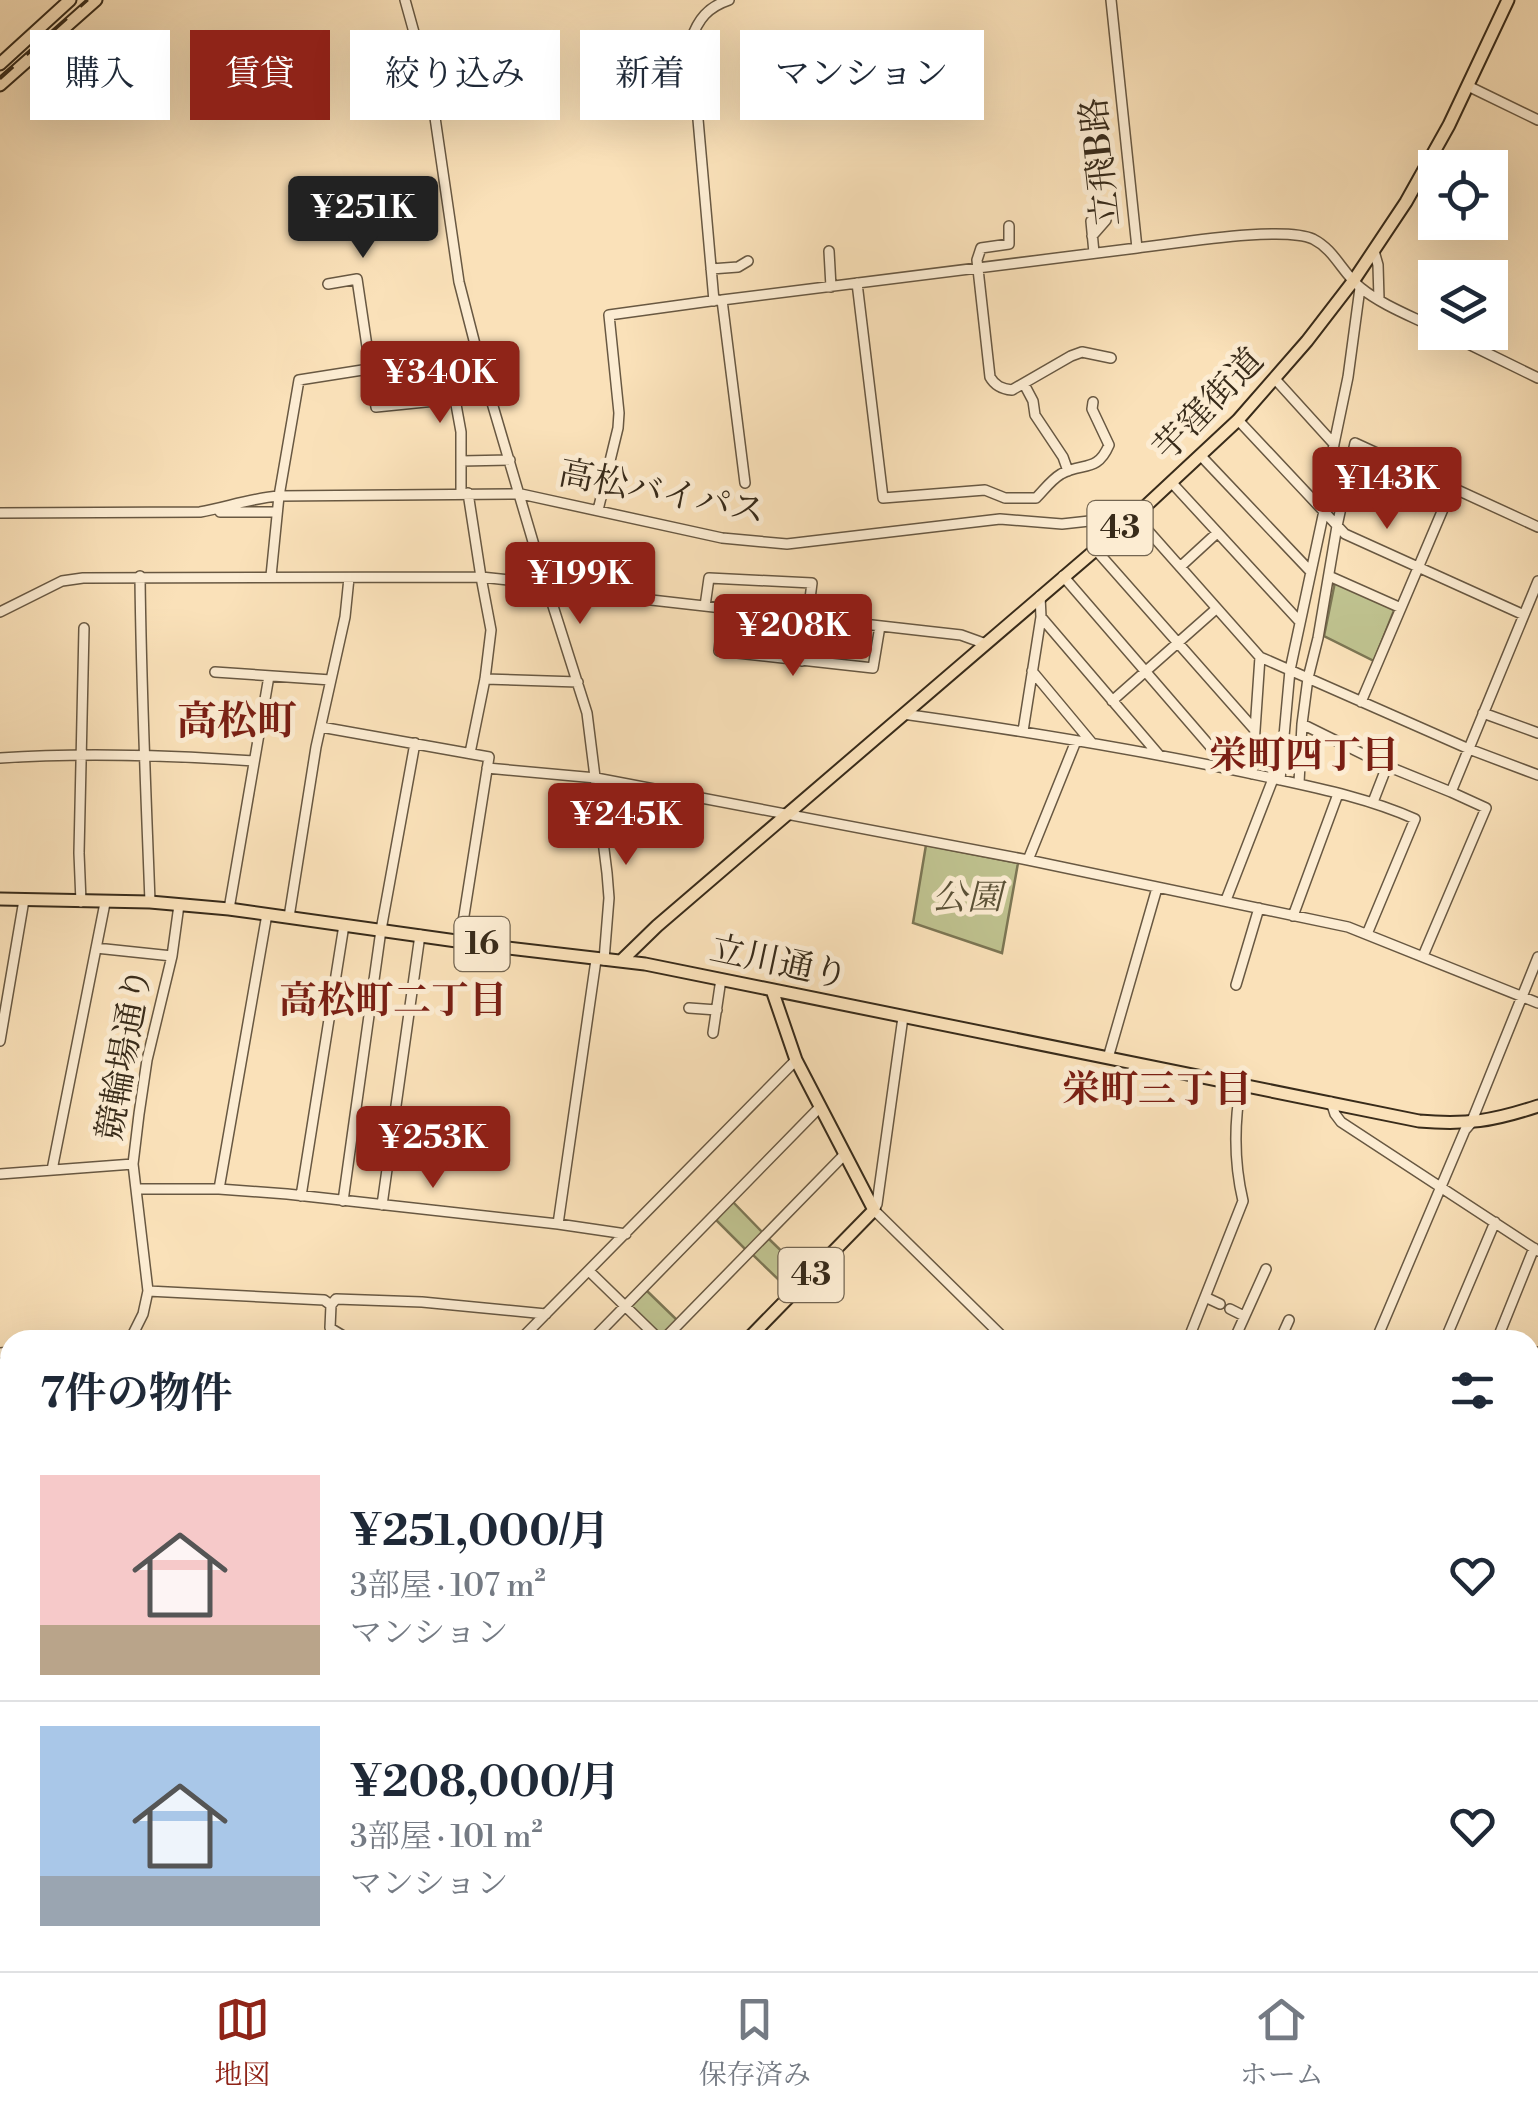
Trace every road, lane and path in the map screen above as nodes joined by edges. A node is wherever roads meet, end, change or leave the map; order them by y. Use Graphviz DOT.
graph roads {
  1 [pos="70,0"];
  2 [pos="95,0"];
  3 [pos="405,0"];
  4 [pos="729,0"];
  5 [pos="1111,0"];
  6 [pos="1508,0"];
  7 [pos="0,64"];
  8 [pos="0,85"];
  9 [pos="1468,86"];
  10 [pos="1538,120"];
  11 [pos="1106,220"];
  12 [pos="1091,221"];
  13 [pos="1009,226"];
  14 [pos="1092,236"];
  15 [pos="1137,248"];
  16 [pos="830,251"];
  17 [pos="1374,251"];
  18 [pos="1094,253"];
  19 [pos="748,261"];
  20 [pos="711,268"];
  21 [pos="977,269"];
  22 [pos="857,283"];
  23 [pos="328,284"];
  24 [pos="1357,284"];
  25 [pos="831,286"];
  26 [pos="1379,299"];
  27 [pos="718,300"];
  28 [pos="1418,319"];
  29 [pos="1481,350"];
  30 [pos="477,352"];
  31 [pos="1111,358"];
  32 [pos="372,369"];
  33 [pos="1538,378"];
  34 [pos="1275,379"];
  35 [pos="1024,384"];
  36 [pos="1092,402"];
  37 [pos="1238,420"];
  38 [pos="1334,444"];
  39 [pos="1201,456"];
  40 [pos="510,460"];
  41 [pos="461,461"];
  42 [pos="1068,471"];
  43 [pos="745,483"];
  44 [pos="1172,483"];
  45 [pos="1452,488"];
  46 [pos="465,494"];
  47 [pos="521,494"];
  48 [pos="279,496"];
  49 [pos="598,510"];
  50 [pos="1324,511"];
  51 [pos="197,512"];
  52 [pos="277,512"];
  53 [pos="0,513"];
  54 [pos="1134,516"];
  55 [pos="1336,526"];
  56 [pos="1538,526"];
  57 [pos="1218,533"];
  58 [pos="1095,549"];
  59 [pos="1180,567"];
  60 [pos="1418,568"];
  61 [pos="1311,572"];
  62 [pos="140,576"];
  63 [pos="272,576"];
  64 [pos="1063,576"];
  65 [pos="1329,576"];
  66 [pos="349,578"];
  67 [pos="481,578"];
  68 [pos="1538,581"];
  69 [pos="546,584"];
  70 [pos="1040,596"];
  71 [pos="705,606"];
  72 [pos="724,608"];
  73 [pos="1401,608"];
  74 [pos="1216,609"];
  75 [pos="0,612"];
  76 [pos="1525,613"];
  77 [pos="1538,616"];
  78 [pos="1041,617"];
  79 [pos="808,618"];
  80 [pos="1300,622"];
  81 [pos="880,626"];
  82 [pos="84,628"];
  83 [pos="1178,643"];
  84 [pos="986,644"];
  85 [pos="1260,656"];
  86 [pos="802,660"];
  87 [pos="1290,670"];
  88 [pos="1032,671"];
  89 [pos="215,672"];
  90 [pos="1146,672"];
  91 [pos="269,676"];
  92 [pos="1308,678"];
  93 [pos="485,679"];
  94 [pos="331,680"];
  95 [pos="578,682"];
  96 [pos="1112,701"];
  97 [pos="1361,702"];
  98 [pos="1483,712"];
  99 [pos="903,714"];
  100 [pos="1302,724"];
  101 [pos="321,727"];
  102 [pos="1254,729"];
  103 [pos="1023,731"];
  104 [pos="1538,733"];
  105 [pos="1076,741"];
  106 [pos="415,743"];
  107 [pos="1092,743"];
  108 [pos="1469,749"];
  109 [pos="470,753"];
  110 [pos="82,754"];
  111 [pos="146,755"];
  112 [pos="1160,756"];
  113 [pos="0,758"];
  114 [pos="254,761"];
  115 [pos="1387,766"];
  116 [pos="488,768"];
  117 [pos="1229,769"];
  118 [pos="1252,774"];
  119 [pos="1538,775"];
  120 [pos="596,778"];
  121 [pos="1276,779"];
  122 [pos="1298,783"];
  123 [pos="1451,792"];
  124 [pos="1338,794"];
  125 [pos="1373,802"];
  126 [pos="786,814"];
  127 [pos="1028,860"];
  128 [pos="1158,888"];
  129 [pos="0,899"];
  130 [pos="24,900"];
  131 [pos="1226,900"];
  132 [pos="81,902"];
  133 [pos="150,902"];
  134 [pos="105,903"];
  135 [pos="179,905"];
  136 [pos="229,908"];
  137 [pos="1259,908"];
  138 [pos="267,914"];
  139 [pos="1293,916"];
  140 [pos="289,917"];
  141 [pos="344,925"];
  142 [pos="381,930"];
  143 [pos="1367,934"];
  144 [pos="420,935"];
  145 [pos="460,941"];
  146 [pos="96,948"];
  147 [pos="172,956"];
  148 [pos="1423,956"];
  149 [pos="1538,957"];
  150 [pos="600,960"];
  151 [pos="621,961"];
  152 [pos="721,979"];
  153 [pos="1236,985"];
  154 [pos="772,990"];
  155 [pos="1522,996"];
  156 [pos="1538,1003"];
  157 [pos="689,1008"];
  158 [pos="717,1010"];
  159 [pos="903,1017"];
  160 [pos="713,1033"];
  161 [pos="0,1041"];
  162 [pos="1108,1058"];
  163 [pos="796,1060"];
  164 [pos="1241,1084"];
  165 [pos="1331,1102"];
  166 [pos="1538,1106"];
  167 [pos="820,1107"];
  168 [pos="1471,1123"];
  169 [pos="844,1155"];
  170 [pos="133,1164"];
  171 [pos="52,1170"];
  172 [pos="0,1174"];
  173 [pos="219,1188"];
  174 [pos="1440,1188"];
  175 [pos="136,1189"];
  176 [pos="301,1196"];
  177 [pos="343,1201"];
  178 [pos="382,1205"];
  179 [pos="874,1210"];
  180 [pos="1495,1222"];
  181 [pos="558,1224"];
  182 [pos="626,1234"];
  183 [pos="1536,1249"];
  184 [pos="1266,1269"];
  185 [pos="588,1271"];
  186 [pos="148,1291"];
  187 [pos="1205,1297"];
  188 [pos="331,1305"];
  189 [pos="625,1307"];
  190 [pos="546,1314"];
  191 [pos="1244,1316"];
  192 [pos="1288,1320"];
  193 [pos="134,1330"];
  194 [pos="333,1330"];
  195 [pos="530,1330"];
  196 [pos="602,1330"];
  197 [pos="651,1330"];
  198 [pos="672,1330"];
  199 [pos="757,1330"];
  200 [pos="996,1330"];
  201 [pos="1192,1330"];
  202 [pos="1238,1330"];
  203 [pos="1284,1330"];
  204 [pos="1380,1330"];
  205 [pos="1450,1330"];
  206 [pos="1500,1330"];
  1 -- 7 [label="main road"];
  2 -- 8 [label="main road"];
  3 -- 30 [label="street"];
  4 -- 20 [label="street"];
  5 -- 15 [label="street, 立飛B路"];
  6 -- 9 [label="main road, 芋窪街道 / 43"];
  9 -- 10 [label="street"];
  9 -- 17 [label="main road, 芋窪街道 / 43"];
  11 -- 14 [label="street"];
  12 -- 14 [label="street"];
  13 -- 21 [label="street"];
  14 -- 18 [label="street"];
  15 -- 18 [label="street"];
  15 -- 24 [label="street, 立飛B路"];
  16 -- 25 [label="street"];
  17 -- 24 [label="main road, 芋窪街道 / 43"];
  17 -- 26 [label="street"];
  18 -- 21 [label="street"];
  19 -- 20 [label="street"];
  20 -- 27 [label="street"];
  21 -- 22 [label="street"];
  21 -- 35 [label="street"];
  22 -- 25 [label="street"];
  22 -- 42 [label="street"];
  23 -- 32 [label="street"];
  24 -- 26 [label="street, 立飛B路"];
  24 -- 34 [label="main road, 芋窪街道 / 43"];
  24 -- 38 [label="street"];
  25 -- 27 [label="street"];
  26 -- 28 [label="street, 立飛B路"];
  27 -- 43 [label="street"];
  27 -- 49 [label="street"];
  29 -- 33 [label="street"];
  30 -- 32 [label="street"];
  30 -- 40 [label="street"];
  31 -- 35 [label="street"];
  32 -- 41 [label="street"];
  32 -- 48 [label="street"];
  34 -- 37 [label="main road, 芋窪街道 / 43"];
  34 -- 38 [label="street"];
  35 -- 42 [label="street"];
  36 -- 42 [label="street"];
  37 -- 39 [label="main road, 芋窪街道 / 43"];
  37 -- 50 [label="street"];
  38 -- 50 [label="street"];
  39 -- 44 [label="main road, 芋窪街道 / 43"];
  39 -- 61 [label="street"];
  40 -- 41 [label="street"];
  40 -- 47 [label="street"];
  41 -- 46 [label="street"];
  44 -- 54 [label="main road, 芋窪街道 / 43"];
  44 -- 57 [label="street"];
  45 -- 55 [label="street"];
  45 -- 56 [label="street"];
  45 -- 60 [label="street"];
  46 -- 47 [label="street, 高松バイパス"];
  46 -- 48 [label="street, 高松バイパス"];
  46 -- 67 [label="street"];
  47 -- 49 [label="street, 高松バイパス"];
  47 -- 69 [label="street"];
  48 -- 51 [label="street, 高松バイパス"];
  48 -- 52 [label="street"];
  49 -- 54 [label="street, 高松バイパス"];
  50 -- 55 [label="street"];
  50 -- 61 [label="street"];
  51 -- 52 [label="street"];
  51 -- 53 [label="street, 高松バイパス"];
  52 -- 63 [label="street"];
  54 -- 58 [label="main road, 芋窪街道 / 43"];
  54 -- 59 [label="street"];
  55 -- 60 [label="street"];
  55 -- 65 [label="street"];
  57 -- 59 [label="street"];
  57 -- 80 [label="street"];
  58 -- 64 [label="main road, 芋窪街道 / 43"];
  58 -- 83 [label="street"];
  59 -- 74 [label="street"];
  60 -- 73 [label="street"];
  60 -- 76 [label="street"];
  61 -- 80 [label="street"];
  62 -- 63 [label="street"];
  62 -- 75 [label="street"];
  62 -- 111 [label="street"];
  63 -- 66 [label="street"];
  64 -- 70 [label="main road, 芋窪街道 / 43"];
  64 -- 90 [label="street"];
  65 -- 73 [label="street"];
  65 -- 92 [label="street"];
  66 -- 67 [label="street"];
  66 -- 94 [label="street"];
  67 -- 69 [label="street"];
  67 -- 93 [label="street"];
  68 -- 76 [label="street"];
  69 -- 71 [label="street"];
  69 -- 95 [label="street"];
  70 -- 78 [label="street"];
  70 -- 84 [label="main road, 芋窪街道 / 43"];
  71 -- 72 [label="street"];
  71 -- 79 [label="street"];
  72 -- 79 [label="street"];
  72 -- 86 [label="street"];
  73 -- 97 [label="street"];
  74 -- 83 [label="street"];
  74 -- 85 [label="street"];
  76 -- 77 [label="street"];
  76 -- 98 [label="street"];
  78 -- 88 [label="street"];
  78 -- 96 [label="street"];
  79 -- 81 [label="street"];
  79 -- 86 [label="street"];
  80 -- 87 [label="street"];
  81 -- 84 [label="street"];
  81 -- 86 [label="street"];
  82 -- 110 [label="street"];
  83 -- 90 [label="street"];
  83 -- 102 [label="street"];
  84 -- 99 [label="main road, 芋窪街道 / 43"];
  85 -- 87 [label="street"];
  85 -- 102 [label="street"];
  87 -- 92 [label="street"];
  87 -- 121 [label="street"];
  88 -- 103 [label="street"];
  88 -- 107 [label="street"];
  89 -- 91 [label="street"];
  90 -- 96 [label="street"];
  90 -- 117 [label="street"];
  91 -- 94 [label="street"];
  91 -- 114 [label="street"];
  92 -- 97 [label="street"];
  92 -- 100 [label="street"];
  93 -- 95 [label="street"];
  93 -- 109 [label="street"];
  94 -- 101 [label="street"];
  95 -- 120 [label="street"];
  96 -- 112 [label="street"];
  97 -- 108 [label="street"];
  98 -- 104 [label="street"];
  98 -- 108 [label="street"];
  99 -- 103 [label="street"];
  99 -- 126 [label="main road, 芋窪街道 / 43"];
  100 -- 115 [label="street"];
  100 -- 122 [label="street"];
  101 -- 106 [label="street"];
  101 -- 140 [label="street"];
  102 -- 118 [label="street"];
  103 -- 105 [label="street"];
  105 -- 107 [label="street"];
  105 -- 127 [label="street"];
  106 -- 109 [label="street"];
  106 -- 142 [label="street"];
  107 -- 112 [label="street"];
  108 -- 119 [label="street"];
  108 -- 123 [label="street"];
  109 -- 116 [label="street"];
  110 -- 111 [label="street"];
  110 -- 113 [label="street"];
  110 -- 132 [label="street"];
  111 -- 114 [label="street"];
  111 -- 133 [label="street"];
  112 -- 117 [label="street"];
  114 -- 136 [label="street"];
  115 -- 123 [label="street"];
  115 -- 125 [label="street"];
  116 -- 120 [label="street"];
  116 -- 145 [label="street"];
  117 -- 118 [label="street"];
  118 -- 121 [label="street"];
  120 -- 126 [label="street"];
  120 -- 150 [label="street"];
  121 -- 122 [label="street"];
  121 -- 131 [label="street"];
  122 -- 124 [label="street"];
  123 -- 148 [label="street"];
  124 -- 125 [label="street"];
  124 -- 139 [label="street"];
  125 -- 143 [label="street"];
  126 -- 127 [label="street"];
  126 -- 151 [label="main road, 芋窪街道 / 43"];
  127 -- 128 [label="street"];
  128 -- 131 [label="street"];
  128 -- 162 [label="street"];
  129 -- 130 [label="main road, 立川通り / 16"];
  130 -- 132 [label="main road, 立川通り / 16"];
  130 -- 161 [label="street"];
  131 -- 137 [label="street"];
  132 -- 134 [label="main road, 立川通り / 16"];
  133 -- 134 [label="main road, 立川通り / 16"];
  133 -- 135 [label="main road, 立川通り / 16"];
  134 -- 146 [label="street"];
  135 -- 136 [label="main road, 立川通り / 16"];
  135 -- 147 [label="street, 競輪場通り"];
  136 -- 138 [label="main road, 立川通り / 16"];
  137 -- 139 [label="street"];
  137 -- 153 [label="street"];
  138 -- 140 [label="main road, 立川通り / 16"];
  138 -- 173 [label="street"];
  139 -- 143 [label="street"];
  140 -- 141 [label="main road, 立川通り / 16"];
  141 -- 142 [label="main road, 立川通り / 16"];
  141 -- 176 [label="street"];
  142 -- 144 [label="main road, 立川通り / 16"];
  142 -- 177 [label="street"];
  143 -- 148 [label="street"];
  144 -- 145 [label="main road, 立川通り / 16"];
  144 -- 178 [label="street"];
  145 -- 150 [label="main road, 立川通り / 16"];
  146 -- 147 [label="street"];
  146 -- 171 [label="street"];
  147 -- 170 [label="street, 競輪場通り"];
  148 -- 155 [label="street"];
  149 -- 155 [label="street"];
  150 -- 151 [label="main road, 立川通り / 16"];
  150 -- 181 [label="street"];
  151 -- 152 [label="main road, 立川通り / 16"];
  152 -- 154 [label="main road, 立川通り / 16"];
  152 -- 158 [label="street"];
  154 -- 159 [label="main road, 立川通り / 16"];
  154 -- 163 [label="main road, 43"];
  155 -- 156 [label="street"];
  155 -- 168 [label="street"];
  157 -- 158 [label="street"];
  158 -- 160 [label="street"];
  159 -- 162 [label="main road, 立川通り / 16"];
  159 -- 179 [label="street"];
  162 -- 164 [label="main road, 立川通り / 16"];
  163 -- 167 [label="main road, 43"];
  163 -- 182 [label="street"];
  164 -- 165 [label="main road, 立川通り / 16"];
  164 -- 187 [label="street"];
  165 -- 168 [label="main road, 立川通り / 16"];
  165 -- 174 [label="street"];
  166 -- 168 [label="main road, 立川通り / 16"];
  167 -- 169 [label="main road, 43"];
  167 -- 189 [label="street"];
  168 -- 174 [label="street"];
  169 -- 179 [label="main road, 43"];
  169 -- 198 [label="street"];
  170 -- 171 [label="street"];
  170 -- 175 [label="street, 競輪場通り"];
  171 -- 172 [label="street"];
  173 -- 175 [label="street"];
  173 -- 176 [label="street"];
  174 -- 180 [label="street"];
  174 -- 204 [label="street"];
  175 -- 186 [label="street, 競輪場通り"];
  176 -- 177 [label="street"];
  177 -- 178 [label="street"];
  178 -- 181 [label="street"];
  179 -- 199 [label="main road, 43"];
  179 -- 200 [label="street"];
  180 -- 183 [label="street"];
  180 -- 205 [label="street"];
  181 -- 182 [label="street"];
  182 -- 185 [label="street"];
  183 -- 206 [label="street"];
  184 -- 191 [label="street"];
  185 -- 189 [label="street"];
  185 -- 190 [label="street"];
  186 -- 188 [label="street"];
  186 -- 193 [label="street, 競輪場通り"];
  187 -- 191 [label="street"];
  187 -- 201 [label="street"];
  188 -- 190 [label="street"];
  188 -- 194 [label="street"];
  189 -- 196 [label="street"];
  189 -- 197 [label="street"];
  190 -- 195 [label="street"];
  191 -- 202 [label="street"];
  192 -- 203 [label="street"];
}
